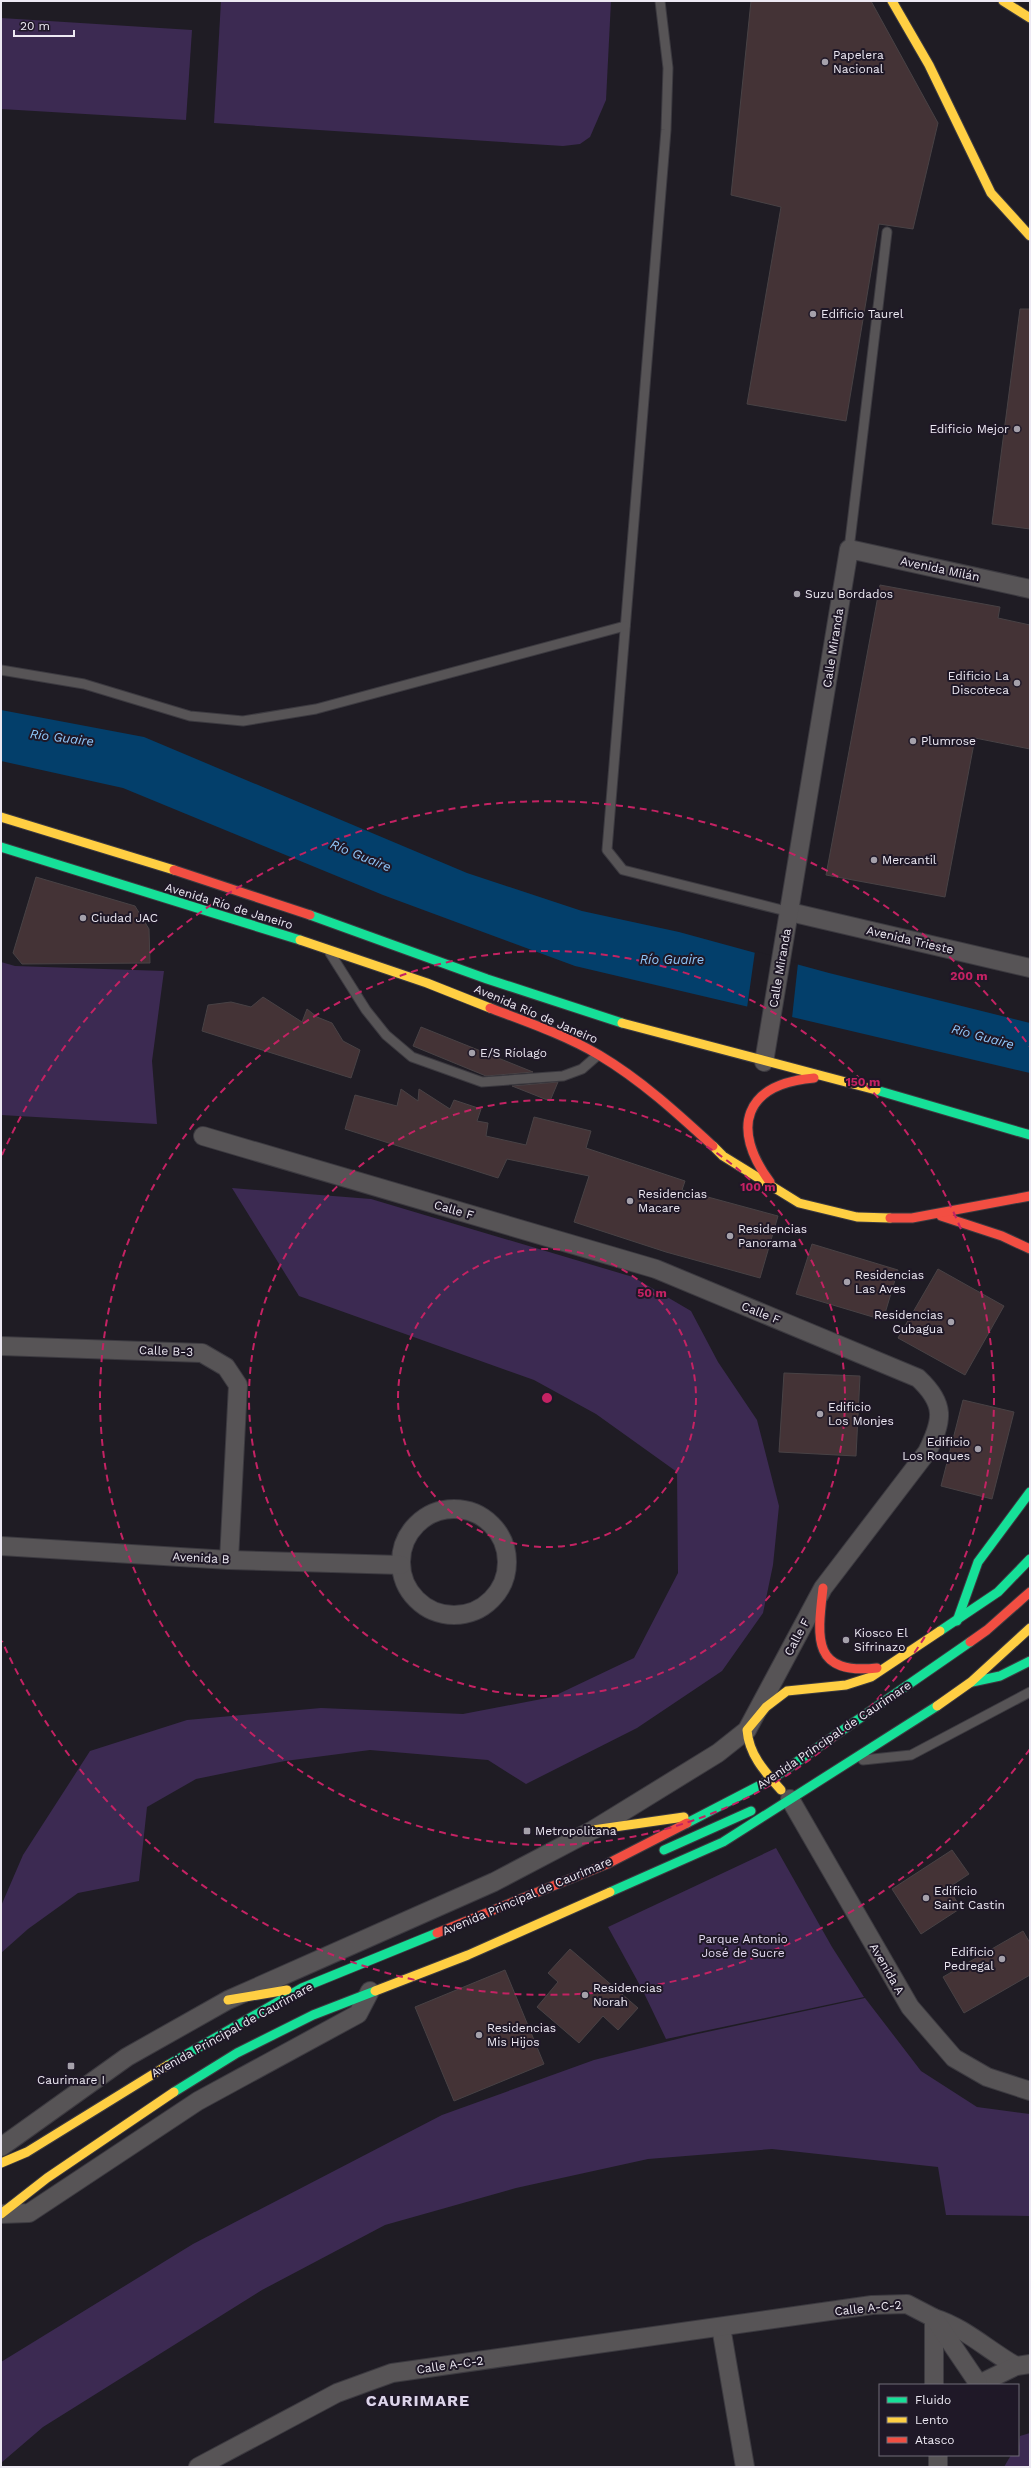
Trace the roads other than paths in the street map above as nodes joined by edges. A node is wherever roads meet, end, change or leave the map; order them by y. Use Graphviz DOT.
graph roads {
  1 [pos="660,1"];
  2 [pos="892,1"];
  3 [pos="1003,1"];
  4 [pos="1030,18"];
  5 [pos="887,232"];
  6 [pos="1030,236"];
  7 [pos="849,549"];
  8 [pos="1030,589"];
  9 [pos="625,626"];
  10 [pos="1,670"];
  11 [pos="1,817"];
  12 [pos="1,847"];
  13 [pos="789,917"];
  14 [pos="327,948"];
  15 [pos="1030,968"];
  16 [pos="599,1055"];
  17 [pos="763,1066"];
  18 [pos="819,1077"];
  19 [pos="755,1090"];
  20 [pos="747,1119"];
  21 [pos="1030,1135"];
  22 [pos="203,1136"];
  23 [pos="779,1192"];
  24 [pos="1030,1196"];
  25 [pos="938,1215"];
  26 [pos="1030,1249"];
  27 [pos="1,1346"];
  28 [pos="1030,1492"];
  29 [pos="1,1546"];
  30 [pos="1030,1559"];
  31 [pos="229,1560"];
  32 [pos="401,1565"];
  33 [pos="823,1588"];
  34 [pos="1030,1592"];
  35 [pos="957,1621"];
  36 [pos="1030,1628"];
  37 [pos="1030,1661"];
  38 [pos="888,1666"];
  39 [pos="971,1682"];
  40 [pos="1030,1692"];
  41 [pos="747,1730"];
  42 [pos="850,1762"];
  43 [pos="772,1779"];
  44 [pos="790,1799"];
  45 [pos="708,1812"];
  46 [pos="593,1830"];
  47 [pos="654,1855"];
  48 [pos="490,1912"];
  49 [pos="506,1915"];
  50 [pos="302,1988"];
  51 [pos="370,1991"];
  52 [pos="228,2000"];
  53 [pos="1030,2091"];
  54 [pos="1,2146"];
  55 [pos="1,2163"];
  56 [pos="1,2214"];
  57 [pos="934,2318"];
  58 [pos="721,2327"];
  59 [pos="1023,2365"];
  60 [pos="934,2384"];
  61 [pos="977,2384"];
  62 [pos="938,2456"];
  63 [pos="198,2467"];
  64 [pos="745,2467"];
  65 [pos="938,2467"];
  1 -- 9 [label="lane"];
  2 -- 6 [label="main road"];
  3 -- 4 [label="main road"];
  5 -- 7 [label="lane, Calle Miranda"];
  7 -- 8 [label="street, Avenida Milán"];
  7 -- 13 [label="street, Calle Miranda"];
  9 -- 10 [label="lane"];
  9 -- 13 [label="lane"];
  11 -- 17 [label="main road, Avenida Río de Janeiro"];
  12 -- 14 [label="main road, Avenida Río de Janeiro"];
  13 -- 15 [label="street, Avenida Trieste"];
  13 -- 17 [label="street, Calle Miranda"];
  14 -- 16 [label="main road, Avenida Río de Janeiro"];
  14 -- 16 [label="lane"];
  16 -- 23 [label="main road, Avenida Río de Janeiro"];
  17 -- 18 [label="main road, Avenida Río de Janeiro"];
  18 -- 20 [label="main road"];
  18 -- 21 [label="main road, Avenida Río de Janeiro"];
  19 -- 20 [label="main road"];
  20 -- 23 [label="main road"];
  22 -- 33 [label="street, Calle F"];
  23 -- 25 [label="main road, Avenida Río de Janeiro"];
  24 -- 25 [label="main road, Avenida Río de Janeiro"];
  25 -- 26 [label="main road"];
  27 -- 31 [label="street, Calle B-3"];
  28 -- 35 [label="main road"];
  29 -- 31 [label="street, Avenida B"];
  30 -- 35 [label="main road"];
  31 -- 32 [label="street, Avenida B"];
  32 -- 32 [label="street"];
  33 -- 38 [label="main road"];
  33 -- 41 [label="street, Calle F"];
  34 -- 43 [label="main road, Avenida Principal de Caurimare"];
  35 -- 38 [label="main road"];
  36 -- 39 [label="main road"];
  37 -- 39 [label="main road"];
  38 -- 41 [label="main road"];
  39 -- 42 [label="main road"];
  40 -- 42 [label="lane"];
  41 -- 43 [label="main road"];
  41 -- 46 [label="street, Avenida Principal de Caurimare"];
  42 -- 44 [label="main road"];
  43 -- 44 [label="main road"];
  43 -- 45 [label="main road, Avenida Principal de Caurimare"];
  44 -- 47 [label="main road"];
  44 -- 51 [label="main road"];
  44 -- 53 [label="street, Avenida A"];
  45 -- 46 [label="main road"];
  45 -- 48 [label="main road, Avenida Principal de Caurimare"];
  46 -- 52 [label="street, Avenida Principal de Caurimare"];
  48 -- 49 [label="main road"];
  48 -- 50 [label="main road, Avenida Principal de Caurimare"];
  50 -- 52 [label="main road"];
  50 -- 55 [label="main road, Avenida Principal de Caurimare"];
  51 -- 56 [label="street"];
  52 -- 54 [label="street, Avenida Principal de Caurimare"];
  57 -- 58 [label="street, Calle A-C-2"];
  57 -- 59 [label="street"];
  57 -- 60 [label="street"];
  57 -- 61 [label="street, Calle A-C-2"];
  58 -- 63 [label="street, Calle A-C-2"];
  58 -- 64 [label="street"];
  59 -- 61 [label="street"];
  62 -- 65 [label="street"];
}
